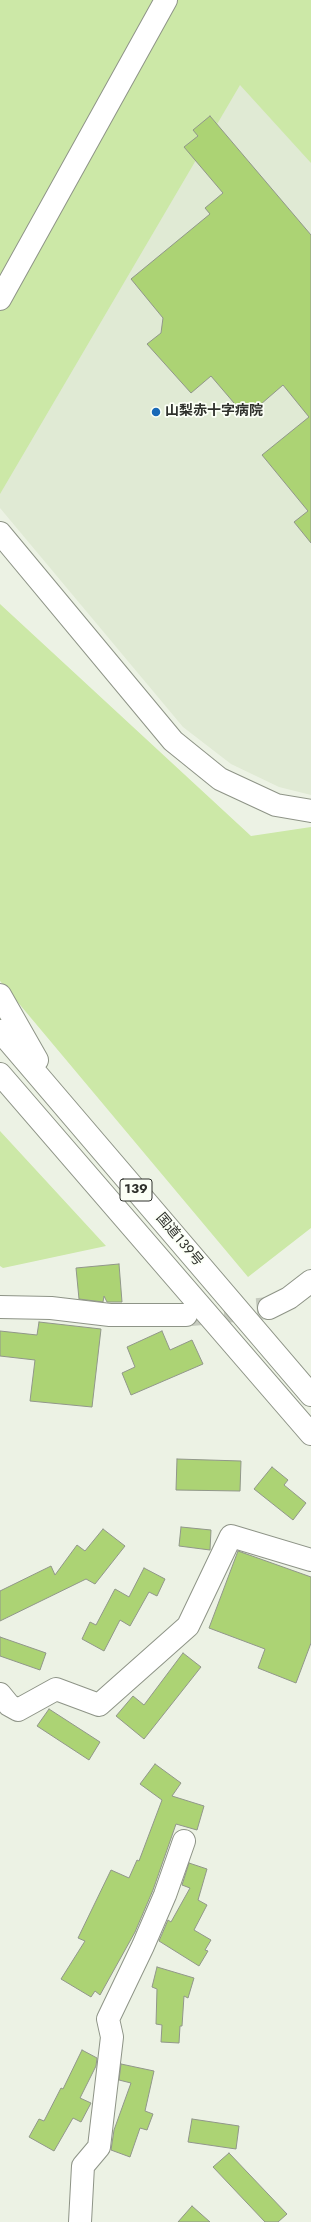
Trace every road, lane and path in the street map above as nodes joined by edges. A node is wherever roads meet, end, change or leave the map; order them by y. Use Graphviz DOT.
graph roads {
  1 [pos="166,0"];
  2 [pos="0,299"];
  3 [pos="0,533"];
  4 [pos="311,812"];
  5 [pos="0,995"];
  6 [pos="0,1031"];
  7 [pos="0,1074"];
  8 [pos="0,1085"];
  9 [pos="64,1105"];
  10 [pos="41,1123"];
  11 [pos="311,1281"];
  12 [pos="0,1307"];
  13 [pos="269,1308"];
  14 [pos="186,1315"];
  15 [pos="311,1395"];
  16 [pos="311,1434"];
  17 [pos="311,1560"];
  18 [pos="0,1694"];
  19 [pos="184,1841"];
  20 [pos="80,2222"];
  1 -- 2 [label="main road"];
  3 -- 4 [label="main road"];
  5 -- 9 [label="main road"];
  6 -- 9 [label="main road, 国道139号 / 139"];
  7 -- 10 [label="main road, 国道139号 / 139"];
  8 -- 10 [label="main road"];
  9 -- 15 [label="main road, 国道139号 / 139"];
  10 -- 16 [label="main road, 国道139号 / 139"];
  11 -- 13 [label="main road"];
  12 -- 14 [label="main road"];
  17 -- 18 [label="main road"];
  19 -- 20 [label="main road"];
}
